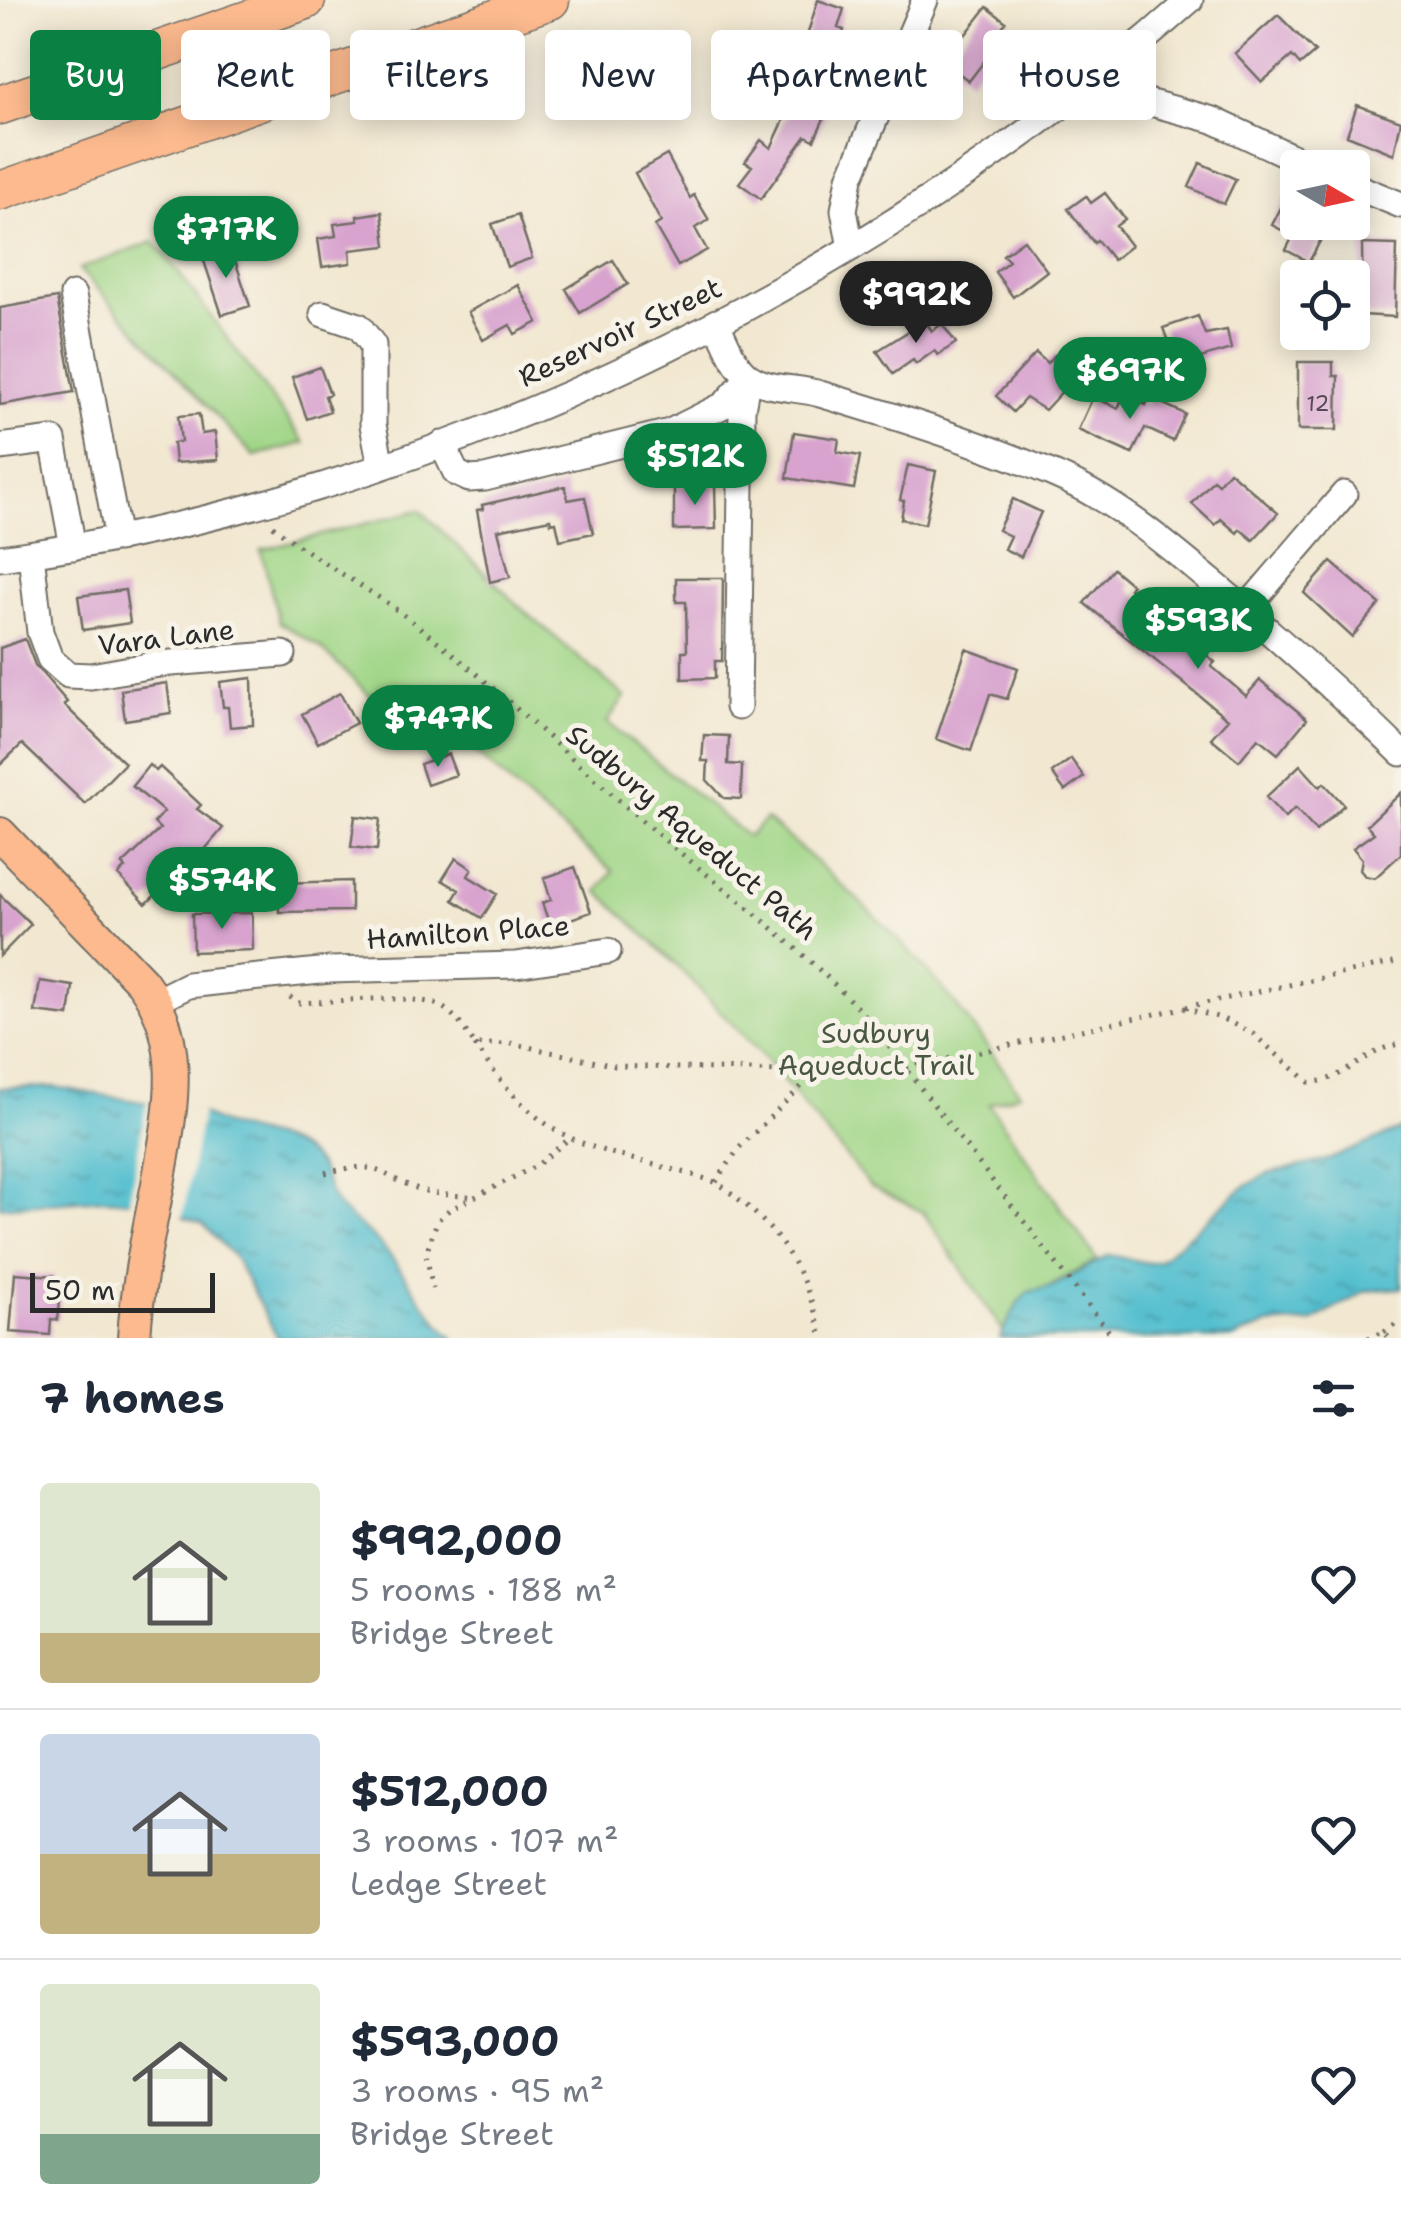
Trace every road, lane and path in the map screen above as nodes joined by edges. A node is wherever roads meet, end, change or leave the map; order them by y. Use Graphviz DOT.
graph roads {
  1 [pos="306,0"];
  2 [pos="550,0"];
  3 [pos="925,0"];
  4 [pos="1190,0"];
  5 [pos="1154,30"];
  6 [pos="0,105"];
  7 [pos="1156,105"];
  8 [pos="1041,120"];
  9 [pos="1280,151"];
  10 [pos="0,191"];
  11 [pos="1370,193"];
  12 [pos="1401,205"];
  13 [pos="851,248"];
  14 [pos="74,295"];
  15 [pos="324,314"];
  16 [pos="716,322"];
  17 [pos="749,377"];
  18 [pos="442,444"];
  19 [pos="0,447"];
  20 [pos="381,466"];
  21 [pos="1344,494"];
  22 [pos="261,504"];
  23 [pos="118,539"];
  24 [pos="73,547"];
  25 [pos="31,554"];
  26 [pos="0,558"];
  27 [pos="1245,610"];
  28 [pos="283,654"];
  29 [pos="738,707"];
  30 [pos="1401,753"];
  31 [pos="0,834"];
  32 [pos="608,951"];
  33 [pos="1401,961"];
  34 [pos="264,976"];
  35 [pos="156,1001"];
  36 [pos="1184,1008"];
  37 [pos="1401,1044"];
  38 [pos="475,1045"];
  39 [pos="906,1068"];
  40 [pos="816,1072"];
  41 [pos="570,1138"];
  42 [pos="325,1173"];
  43 [pos="716,1182"];
  44 [pos="480,1197"];
  45 [pos="433,1290"];
  46 [pos="1401,1321"];
  47 [pos="1387,1335"];
  48 [pos="134,1338"];
  49 [pos="822,1338"];
  50 [pos="1114,1338"];
  51 [pos="1368,1338"];
  1 -- 6 [label="highway"];
  2 -- 10 [label="highway"];
  3 -- 13 [label="street"];
  4 -- 5 [label="street, Reservoir Street"];
  7 -- 9 [label="street"];
  8 -- 13 [label="street, Reservoir Street"];
  11 -- 12 [label="street"];
  13 -- 16 [label="street, Reservoir Street"];
  14 -- 23 [label="street"];
  15 -- 20 [label="street"];
  16 -- 17 [label="street"];
  16 -- 18 [label="street, Reservoir Street"];
  17 -- 18 [label="street"];
  17 -- 27 [label="street"];
  17 -- 29 [label="street"];
  18 -- 20 [label="street, Reservoir Street"];
  19 -- 24 [label="street"];
  20 -- 22 [label="street, Reservoir Street"];
  21 -- 27 [label="street"];
  22 -- 23 [label="street, Reservoir Street"];
  22 -- 39 [label="path, Sudbury Aqueduct Path"];
  23 -- 24 [label="street, Reservoir Street"];
  24 -- 25 [label="street, Reservoir Street"];
  25 -- 26 [label="street, Reservoir Street"];
  25 -- 28 [label="street, Vara Lane"];
  27 -- 30 [label="street"];
  31 -- 35 [label="main road"];
  32 -- 34 [label="street, Hamilton Place"];
  33 -- 36 [label="path"];
  34 -- 35 [label="street, Hamilton Place"];
  34 -- 38 [label="path"];
  35 -- 48 [label="main road"];
  36 -- 37 [label="path"];
  36 -- 39 [label="path"];
  38 -- 40 [label="path"];
  38 -- 41 [label="path"];
  39 -- 40 [label="path"];
  39 -- 50 [label="path, Sudbury Aqueduct Path"];
  40 -- 43 [label="path"];
  41 -- 43 [label="path"];
  41 -- 44 [label="path"];
  42 -- 44 [label="path"];
  43 -- 49 [label="path"];
  44 -- 45 [label="path"];
  46 -- 47 [label="path"];
  47 -- 51 [label="path"];
}
